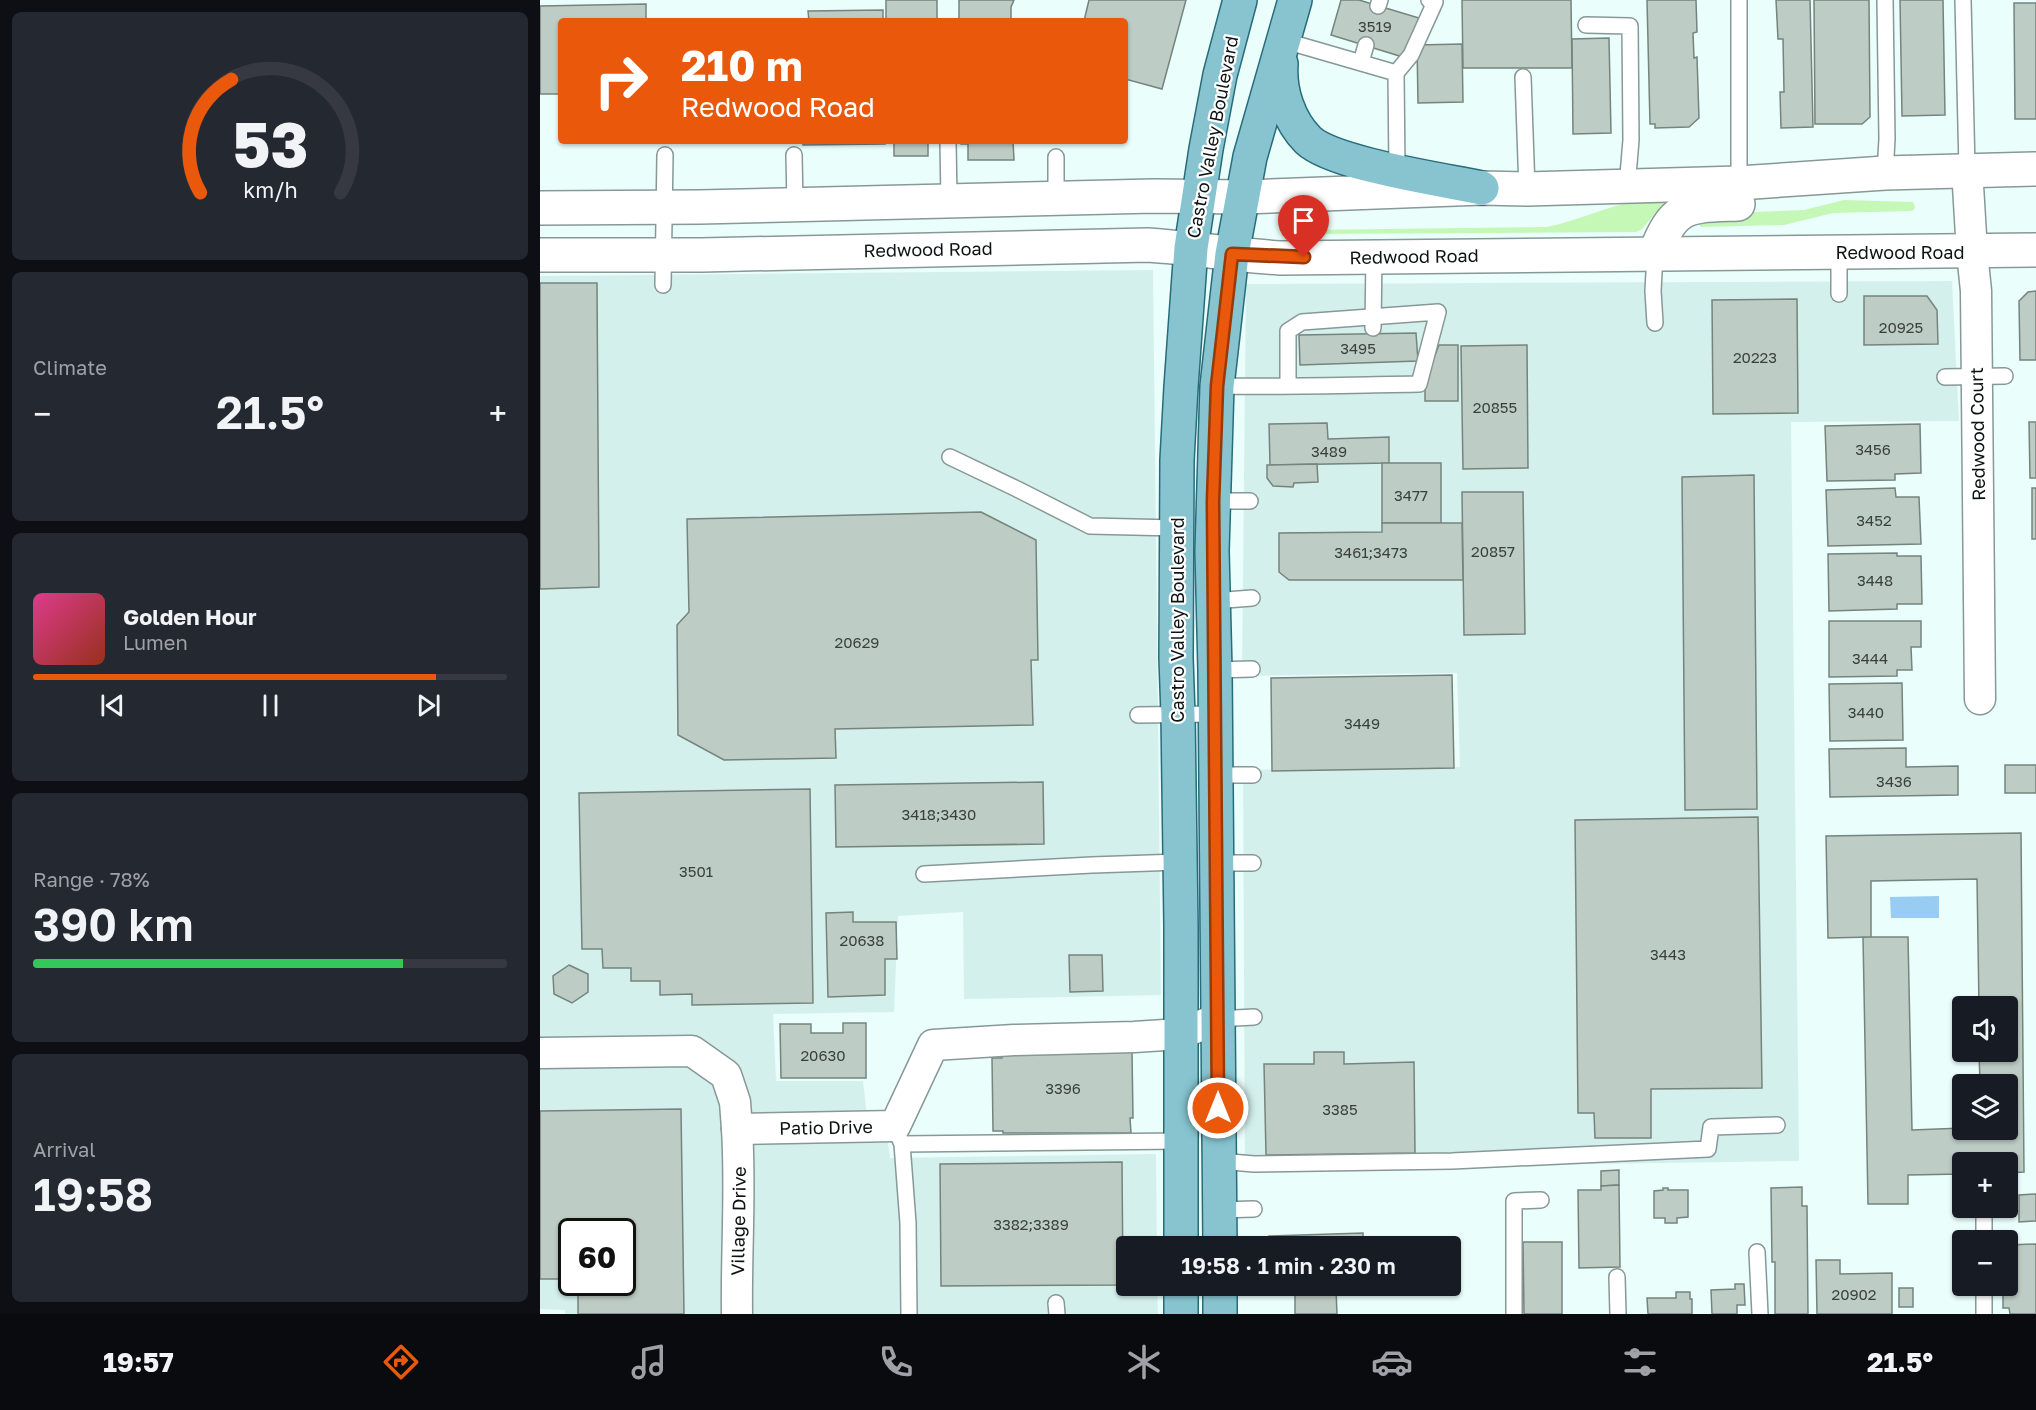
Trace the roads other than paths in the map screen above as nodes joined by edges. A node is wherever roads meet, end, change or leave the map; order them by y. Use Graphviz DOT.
graph roads {
  1 [pos="1240,0"];
  2 [pos="1295,0"];
  3 [pos="1429,0"];
  4 [pos="1739,0"];
  5 [pos="1885,0"];
  6 [pos="1963,0"];
  7 [pos="1586,25"];
  8 [pos="1282,40"];
  9 [pos="1366,45"];
  10 [pos="1361,62"];
  11 [pos="1396,73"];
  12 [pos="1523,77"];
  13 [pos="948,144"];
  14 [pos="665,155"];
  15 [pos="794,155"];
  16 [pos="1056,156"];
  17 [pos="1967,169"];
  18 [pos="2036,169"];
  19 [pos="1396,171"];
  20 [pos="1886,173"];
  21 [pos="1795,179"];
  22 [pos="1739,183"];
  23 [pos="1628,187"];
  24 [pos="1482,188"];
  25 [pos="1527,189"];
  26 [pos="1244,197"];
  27 [pos="1200,198"];
  28 [pos="1056,199"];
  29 [pos="949,201"];
  30 [pos="795,205"];
  31 [pos="665,206"];
  32 [pos="540,208"];
  33 [pos="1191,248"];
  34 [pos="2036,250"];
  35 [pos="1839,252"];
  36 [pos="1972,252"];
  37 [pos="1232,254"];
  38 [pos="1655,254"];
  39 [pos="540,255"];
  40 [pos="1374,256"];
  41 [pos="663,269"];
  42 [pos="1839,294"];
  43 [pos="1373,322"];
  44 [pos="1654,323"];
  45 [pos="1371,368"];
  46 [pos="1945,377"];
  47 [pos="1990,377"];
  48 [pos="1370,385"];
  49 [pos="1217,386"];
  50 [pos="1288,386"];
  51 [pos="950,457"];
  52 [pos="1213,501"];
  53 [pos="1250,501"];
  54 [pos="1176,528"];
  55 [pos="1252,598"];
  56 [pos="1214,601"];
  57 [pos="1252,669"];
  58 [pos="1215,670"];
  59 [pos="1980,699"];
  60 [pos="1178,714"];
  61 [pos="1215,714"];
  62 [pos="1138,715"];
  63 [pos="1253,775"];
  64 [pos="1215,776"];
  65 [pos="1179,862"];
  66 [pos="1216,862"];
  67 [pos="1253,862"];
  68 [pos="924,874"];
  69 [pos="1254,1017"];
  70 [pos="1218,1019"];
  71 [pos="1180,1034"];
  72 [pos="540,1053"];
  73 [pos="1777,1125"];
  74 [pos="737,1129"];
  75 [pos="898,1135"];
  76 [pos="1181,1141"];
  77 [pos="1219,1161"];
  78 [pos="1541,1200"];
  79 [pos="1254,1209"];
  80 [pos="1219,1210"];
  81 [pos="1181,1236"];
  82 [pos="1220,1236"];
  83 [pos="1757,1252"];
  84 [pos="1617,1277"];
  85 [pos="1181,1296"];
  86 [pos="1220,1296"];
  87 [pos="1984,1296"];
  88 [pos="737,1314"];
  89 [pos="909,1314"];
  90 [pos="1181,1314"];
  91 [pos="1220,1314"];
  92 [pos="1514,1314"];
  93 [pos="1618,1314"];
  94 [pos="1760,1314"];
  95 [pos="1984,1314"];
  1 -- 27 [label="main road, Castro Valley Boulevard"];
  2 -- 8 [label="main road, Castro Valley Boulevard"];
  3 -- 11 [label="lane"];
  4 -- 22 [label="lane"];
  5 -- 20 [label="lane"];
  6 -- 17 [label="lane"];
  7 -- 23 [label="lane"];
  8 -- 10 [label="lane"];
  8 -- 19 [label="main road"];
  8 -- 26 [label="main road, Castro Valley Boulevard"];
  9 -- 10 [label="lane"];
  10 -- 11 [label="lane"];
  11 -- 19 [label="lane"];
  12 -- 25 [label="lane"];
  13 -- 29 [label="lane"];
  14 -- 31 [label="lane"];
  15 -- 30 [label="lane"];
  16 -- 28 [label="lane"];
  17 -- 18 [label="main road"];
  17 -- 20 [label="main road"];
  17 -- 36 [label="street, Redwood Court"];
  19 -- 24 [label="main road"];
  20 -- 21 [label="main road"];
  21 -- 22 [label="main road"];
  21 -- 38 [label="main road"];
  22 -- 23 [label="main road"];
  23 -- 25 [label="main road"];
  24 -- 25 [label="main road"];
  24 -- 26 [label="main road"];
  26 -- 27 [label="main road"];
  26 -- 37 [label="main road, Castro Valley Boulevard"];
  27 -- 28 [label="main road"];
  27 -- 33 [label="main road, Castro Valley Boulevard"];
  28 -- 29 [label="main road"];
  29 -- 30 [label="main road"];
  30 -- 31 [label="main road"];
  31 -- 32 [label="main road"];
  31 -- 41 [label="lane"];
  33 -- 37 [label="main road, Redwood Road"];
  33 -- 41 [label="main road, Redwood Road"];
  33 -- 54 [label="main road, Castro Valley Boulevard"];
  34 -- 36 [label="main road, Redwood Road"];
  35 -- 36 [label="main road, Redwood Road"];
  35 -- 38 [label="main road, Redwood Road"];
  35 -- 42 [label="lane"];
  36 -- 47 [label="street, Redwood Court"];
  37 -- 40 [label="main road, Redwood Road"];
  37 -- 49 [label="main road, Castro Valley Boulevard"];
  38 -- 40 [label="main road, Redwood Road"];
  38 -- 44 [label="lane"];
  39 -- 41 [label="main road, Redwood Road"];
  40 -- 43 [label="lane"];
  43 -- 48 [label="lane"];
  43 -- 50 [label="lane"];
  45 -- 48 [label="lane"];
  46 -- 47 [label="lane"];
  47 -- 59 [label="street, Redwood Court"];
  48 -- 50 [label="lane"];
  49 -- 50 [label="lane"];
  49 -- 52 [label="main road, Castro Valley Boulevard"];
  51 -- 54 [label="lane"];
  52 -- 53 [label="lane"];
  52 -- 56 [label="main road, Castro Valley Boulevard"];
  54 -- 60 [label="main road, Castro Valley Boulevard"];
  55 -- 56 [label="lane"];
  56 -- 58 [label="main road, Castro Valley Boulevard"];
  57 -- 58 [label="lane"];
  58 -- 61 [label="main road, Castro Valley Boulevard"];
  60 -- 61 [label="lane"];
  60 -- 62 [label="lane"];
  60 -- 65 [label="main road, Castro Valley Boulevard"];
  61 -- 64 [label="main road, Castro Valley Boulevard"];
  63 -- 64 [label="lane"];
  64 -- 66 [label="main road, Castro Valley Boulevard"];
  65 -- 68 [label="lane"];
  65 -- 71 [label="main road, Castro Valley Boulevard"];
  66 -- 67 [label="lane"];
  66 -- 70 [label="main road, Castro Valley Boulevard"];
  69 -- 70 [label="lane"];
  70 -- 71 [label="street, Patio Drive"];
  70 -- 77 [label="main road, Castro Valley Boulevard"];
  71 -- 75 [label="street, Patio Drive"];
  71 -- 76 [label="main road, Castro Valley Boulevard"];
  72 -- 74 [label="street"];
  73 -- 77 [label="lane"];
  74 -- 75 [label="street, Patio Drive"];
  74 -- 88 [label="street, Village Drive"];
  75 -- 76 [label="lane"];
  75 -- 89 [label="lane"];
  76 -- 81 [label="main road, Castro Valley Boulevard"];
  77 -- 80 [label="main road, Castro Valley Boulevard"];
  78 -- 92 [label="lane"];
  79 -- 80 [label="lane"];
  80 -- 82 [label="main road, Castro Valley Boulevard"];
  83 -- 94 [label="lane"];
  84 -- 93 [label="lane"];
  85 -- 90 [label="main road"];
  86 -- 91 [label="main road"];
  87 -- 95 [label="lane"];
}
